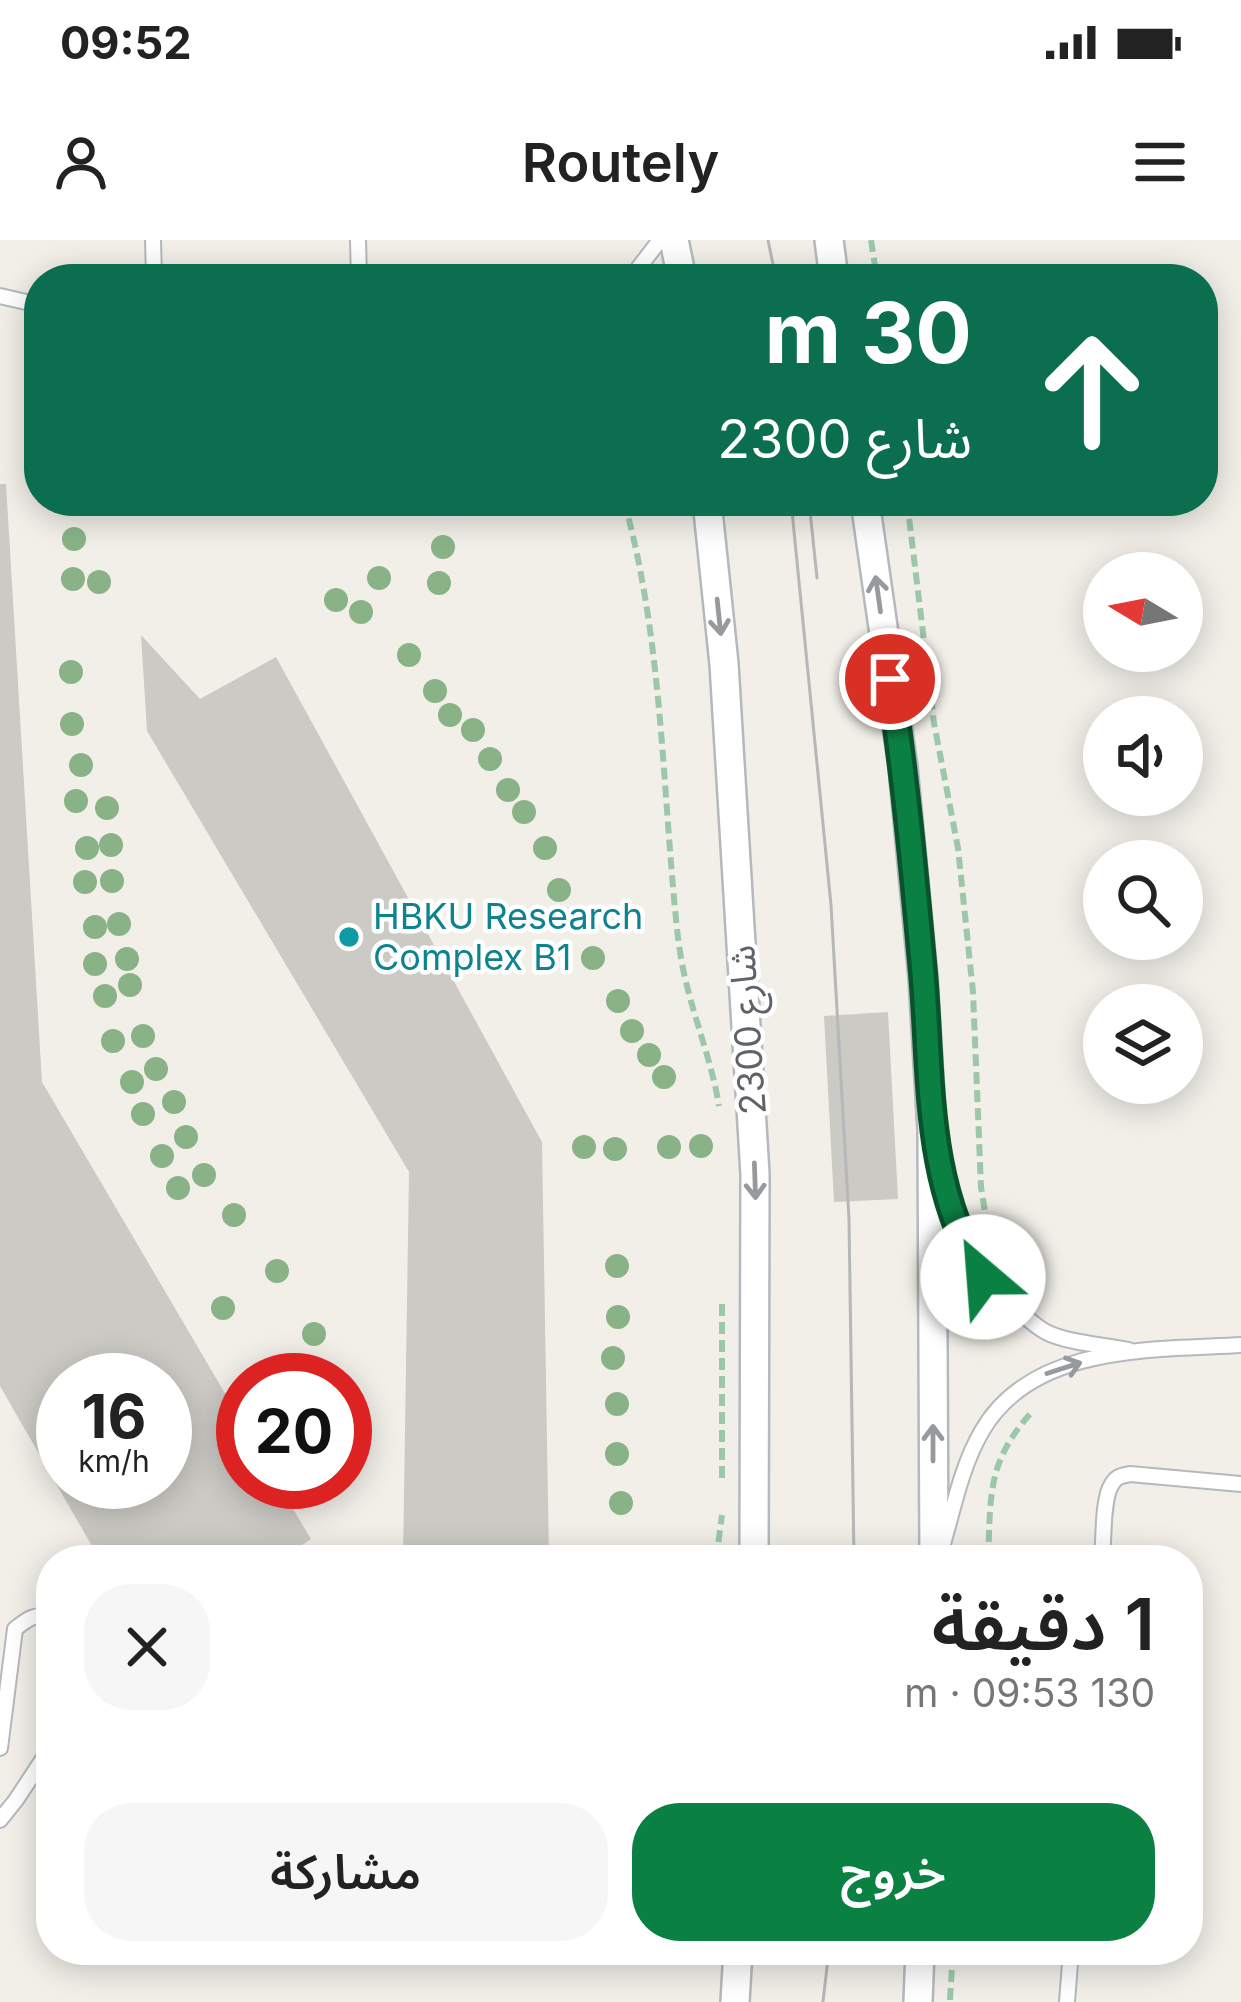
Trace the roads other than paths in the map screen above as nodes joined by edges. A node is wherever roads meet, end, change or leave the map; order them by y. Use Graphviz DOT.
graph roads {
  1 [pos="660,240"];
  2 [pos="642,264"];
  3 [pos="708,516"];
  4 [pos="867,516"];
  5 [pos="932,1130"];
  6 [pos="1241,1346"];
  7 [pos="1134,1351"];
  8 [pos="1241,1484"];
  9 [pos="754,1545"];
  10 [pos="936,1545"];
  11 [pos="941,1545"];
  12 [pos="1103,1545"];
  13 [pos="36,1616"];
  14 [pos="0,1748"];
  15 [pos="36,1770"];
  16 [pos="0,1820"];
  17 [pos="737,1965"];
  18 [pos="919,1965"];
  19 [pos="1070,1965"];
  20 [pos="735,2002"];
  21 [pos="918,2002"];
  22 [pos="1066,2002"];
  1 -- 2 [label="lane"];
  3 -- 9 [label="street, شارع 2300, one-way"];
  5 -- 4 [label="street, one-way"];
  5 -- 7 [label="lane"];
  10 -- 5 [label="street, one-way"];
  6 -- 7 [label="lane"];
  11 -- 7 [label="lane, one-way"];
  8 -- 12 [label="lane"];
  13 -- 14 [label="lane"];
  15 -- 16 [label="lane"];
  17 -- 20 [label="street"];
  18 -- 21 [label="street"];
  19 -- 22 [label="lane"];
}
